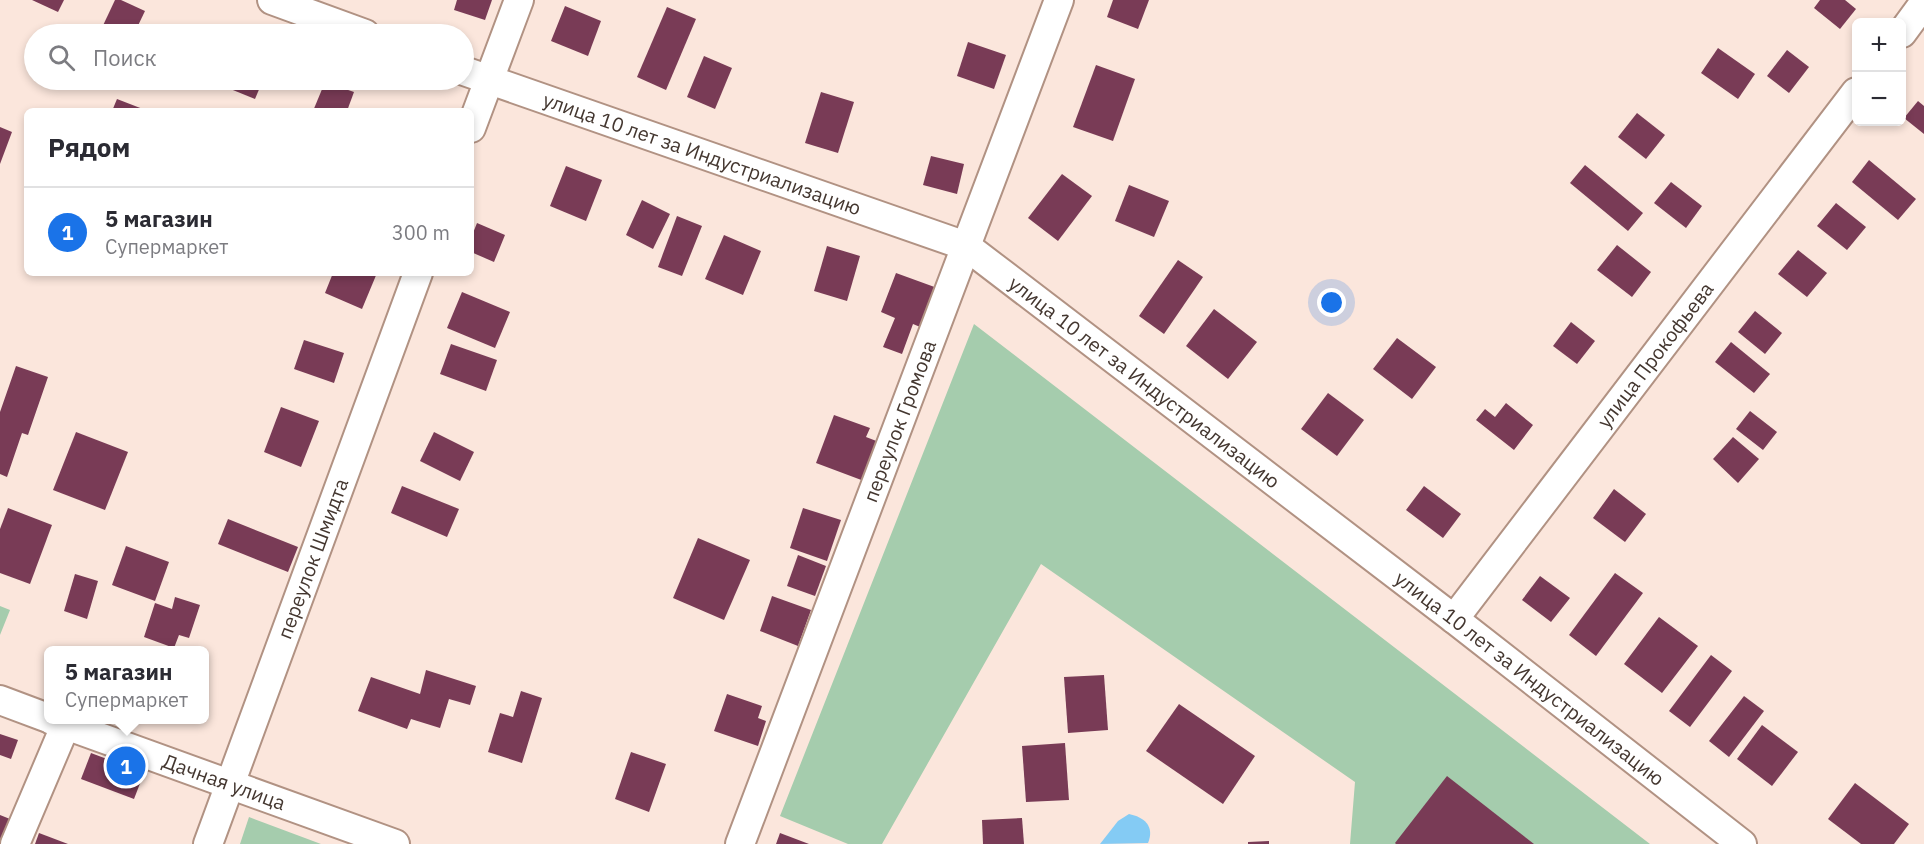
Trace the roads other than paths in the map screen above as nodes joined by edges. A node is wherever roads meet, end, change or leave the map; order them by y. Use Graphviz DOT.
graph roads {
  1 [pos="272,0"];
  2 [pos="519,0"];
  3 [pos="1059,0"];
  4 [pos="1924,3"];
  5 [pos="338,24"];
  6 [pos="1906,28"];
  7 [pos="476,75"];
  8 [pos="1852,99"];
  9 [pos="473,108"];
  10 [pos="966,246"];
  11 [pos="417,276"];
  12 [pos="1454,619"];
  13 [pos="0,700"];
  14 [pos="44,717"];
  15 [pos="54,724"];
  16 [pos="63,724"];
  17 [pos="230,784"];
  18 [pos="15,844"];
  19 [pos="208,844"];
  20 [pos="395,844"];
  21 [pos="741,844"];
  22 [pos="1742,844"];
  1 -- 5 [label="street"];
  2 -- 7 [label="street"];
  3 -- 10 [label="street, переулок Громова"];
  4 -- 6 [label="street"];
  7 -- 9 [label="street"];
  7 -- 10 [label="street, улица 10 лет за Индустриализацию"];
  8 -- 12 [label="street, улица Прокофьева"];
  10 -- 12 [label="street, улица 10 лет за Индустриализацию"];
  10 -- 21 [label="street, переулок Громова"];
  11 -- 17 [label="street, переулок Шмидта"];
  12 -- 22 [label="street, улица 10 лет за Индустриализацию"];
  13 -- 14 [label="street, Дачная улица"];
  15 -- 18 [label="street"];
  16 -- 17 [label="street, Дачная улица"];
  17 -- 19 [label="street, переулок Шмидта"];
  17 -- 20 [label="street, Дачная улица"];
}
